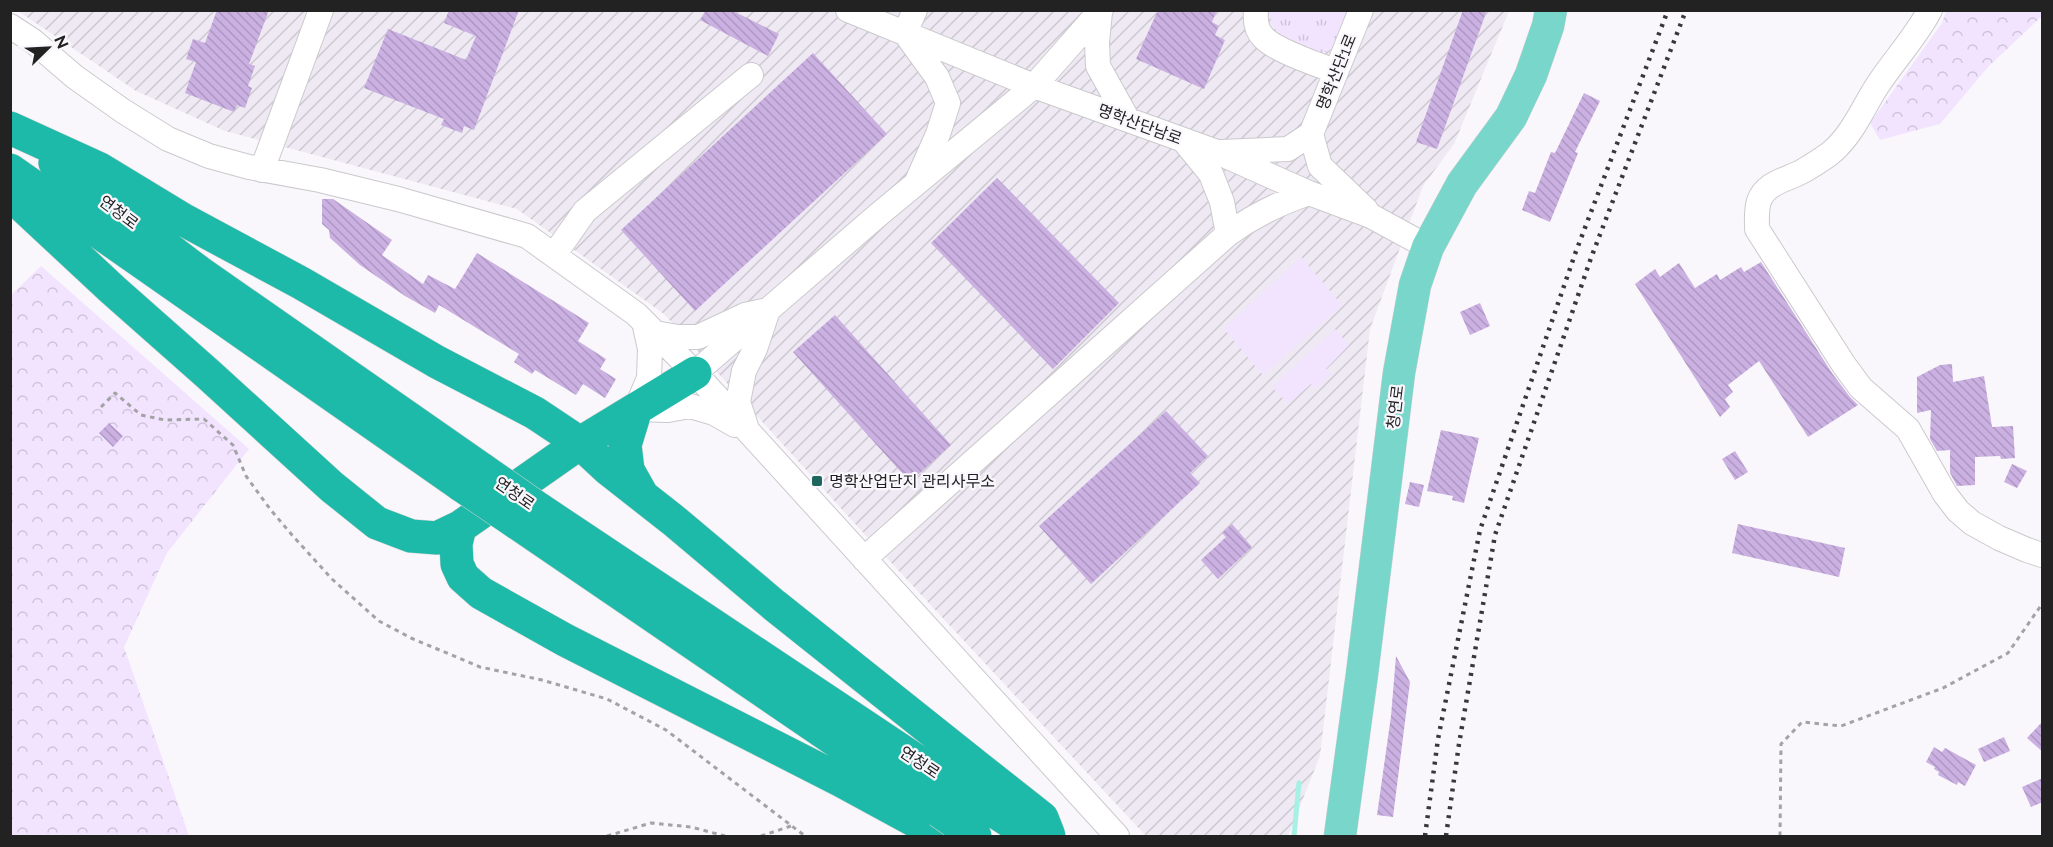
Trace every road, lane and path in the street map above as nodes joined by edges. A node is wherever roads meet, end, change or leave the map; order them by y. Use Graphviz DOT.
graph roads {
  1 [pos="321,10"];
  2 [pos="848,10"];
  3 [pos="915,10"];
  4 [pos="1256,10"];
  5 [pos="1361,10"];
  6 [pos="1551,10"];
  7 [pos="1930,10"];
  8 [pos="1100,11"];
  9 [pos="10,26"];
  10 [pos="905,33"];
  11 [pos="1336,72"];
  12 [pos="751,75"];
  13 [pos="1034,86"];
  14 [pos="1128,120"];
  15 [pos="10,129"];
  16 [pos="1311,134"];
  17 [pos="1182,139"];
  18 [pos="1217,152"];
  19 [pos="10,170"];
  20 [pos="261,170"];
  21 [pos="916,184"];
  22 [pos="1309,193"];
  23 [pos="10,194"];
  24 [pos="1371,216"];
  25 [pos="1228,234"];
  26 [pos="1428,247"];
  27 [pos="554,255"];
  28 [pos="768,310"];
  29 [pos="649,327"];
  30 [pos="695,373"];
  31 [pos="101,407"];
  32 [pos="636,409"];
  33 [pos="541,417"];
  34 [pos="748,432"];
  35 [pos="580,443"];
  36 [pos="472,477"];
  37 [pos="642,496"];
  38 [pos="459,527"];
  39 [pos="2043,555"];
  40 [pos="864,559"];
  41 [pos="2043,604"];
  42 [pos="947,804"];
  43 [pos="1344,804"];
  44 [pos="791,826"];
  45 [pos="1114,836"];
  46 [pos="607,837"];
  47 [pos="725,837"];
  48 [pos="761,837"];
  49 [pos="805,837"];
  50 [pos="975,837"];
  51 [pos="1033,837"];
  52 [pos="1049,837"];
  53 [pos="1330,837"];
  54 [pos="1340,837"];
  55 [pos="1780,837"];
  1 -- 20 [label="street"];
  2 -- 10 [label="street, 명학산단남로"];
  3 -- 10 [label="street"];
  4 -- 11 [label="street"];
  5 -- 11 [label="street, 명학산단1로"];
  6 -- 26 [label="main road, 청연로"];
  7 -- 39 [label="street"];
  8 -- 13 [label="street"];
  8 -- 14 [label="street"];
  9 -- 20 [label="street"];
  10 -- 13 [label="street, 명학산단남로"];
  10 -- 21 [label="street"];
  11 -- 16 [label="street, 명학산단1로"];
  12 -- 27 [label="street"];
  13 -- 14 [label="street, 명학산단남로"];
  13 -- 21 [label="street"];
  14 -- 17 [label="street, 명학산단남로"];
  15 -- 33 [label="highway"];
  15 -- 36 [label="highway, 연청로"];
  16 -- 18 [label="street"];
  16 -- 24 [label="street"];
  17 -- 18 [label="street, 명학산단남로"];
  17 -- 25 [label="street"];
  18 -- 22 [label="street, 명학산단남로"];
  19 -- 36 [label="highway, 연청로"];
  20 -- 27 [label="street"];
  21 -- 28 [label="street"];
  22 -- 24 [label="street, 명학산단남로"];
  22 -- 25 [label="street"];
  23 -- 38 [label="highway"];
  24 -- 26 [label="street, 명학산단남로"];
  25 -- 40 [label="street"];
  26 -- 43 [label="main road, 청연로"];
  27 -- 29 [label="street"];
  28 -- 29 [label="street"];
  28 -- 30 [label="street"];
  28 -- 34 [label="street"];
  29 -- 30 [label="street"];
  29 -- 32 [label="street"];
  30 -- 32 [label="highway"];
  30 -- 34 [label="street"];
  31 -- 44 [label="path"];
  32 -- 33 [label="highway"];
  32 -- 34 [label="street"];
  32 -- 35 [label="highway"];
  32 -- 37 [label="highway"];
  33 -- 35 [label="highway"];
  34 -- 40 [label="street"];
  35 -- 37 [label="highway"];
  35 -- 38 [label="highway"];
  36 -- 42 [label="highway, 연청로, bridge"];
  37 -- 42 [label="highway"];
  38 -- 42 [label="highway"];
  40 -- 45 [label="street"];
  41 -- 55 [label="path"];
  42 -- 50 [label="highway, 연청로, bridge"];
  42 -- 51 [label="highway, 연청로, bridge"];
  42 -- 52 [label="highway, bridge"];
  43 -- 53 [label="street"];
  43 -- 54 [label="main road, 청연로"];
  44 -- 48 [label="path"];
  44 -- 49 [label="path"];
  46 -- 47 [label="path"];
}
